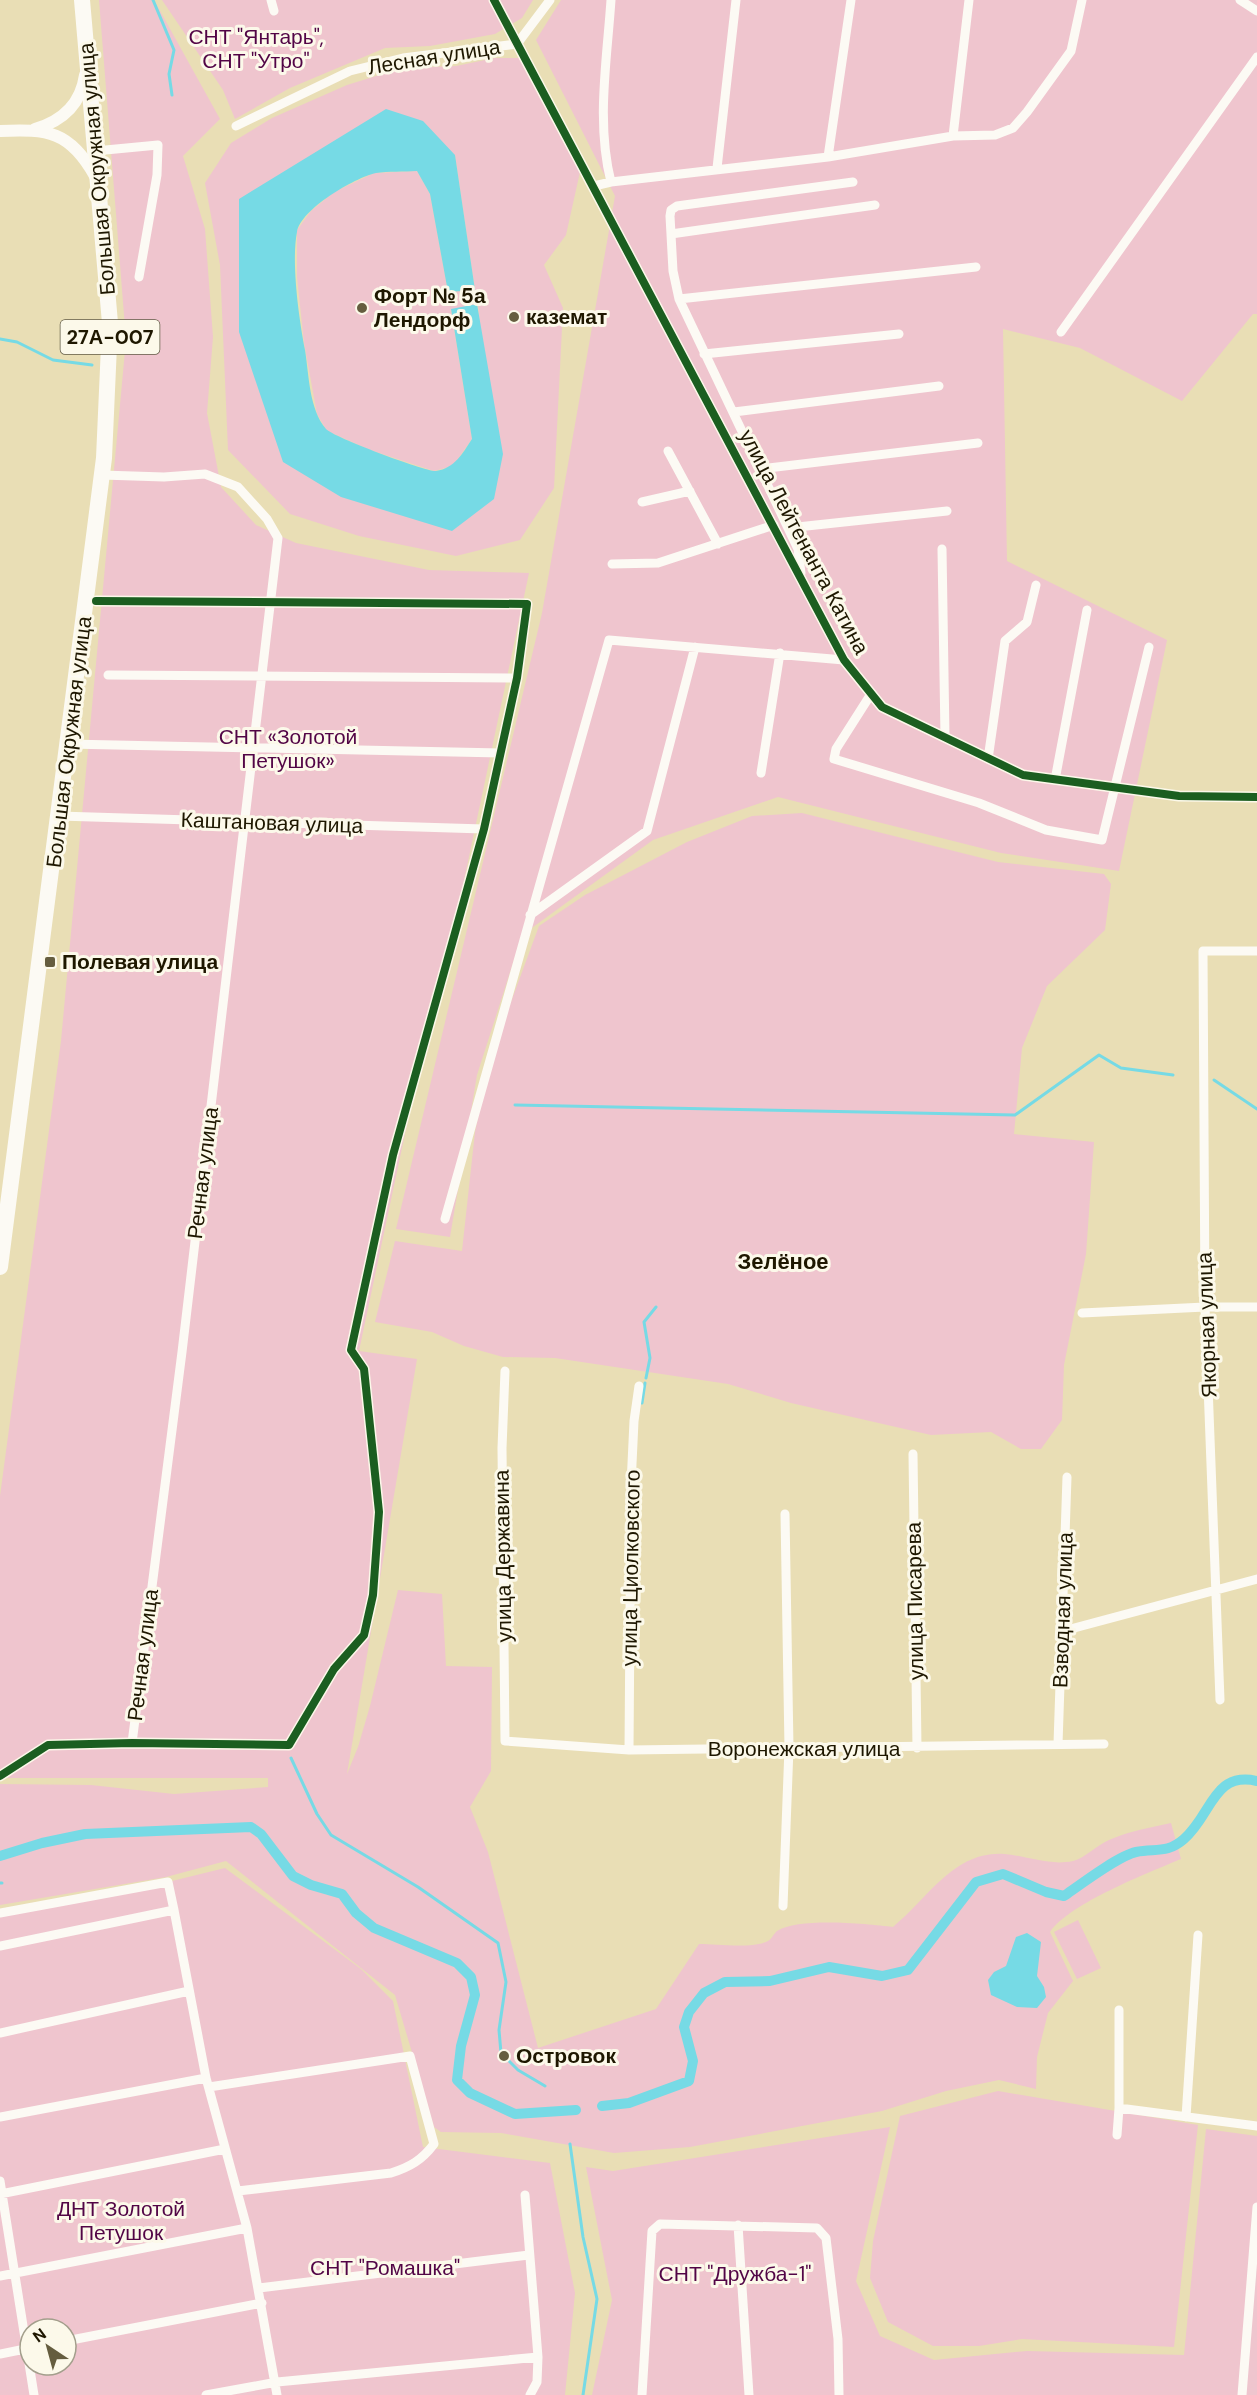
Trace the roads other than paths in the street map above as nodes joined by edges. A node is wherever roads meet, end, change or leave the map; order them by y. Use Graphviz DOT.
graph roads {
  1 [pos="82,0"];
  2 [pos="271,0"];
  3 [pos="494,0"];
  4 [pos="550,0"];
  5 [pos="611,0"];
  6 [pos="736,0"];
  7 [pos="851,0"];
  8 [pos="969,0"];
  9 [pos="1082,0"];
  10 [pos="1240,0"];
  11 [pos="273,11"];
  12 [pos="1257,11"];
  13 [pos="517,44"];
  14 [pos="1257,57"];
  15 [pos="88,59"];
  16 [pos="236,126"];
  17 [pos="34,129"];
  18 [pos="0,131"];
  19 [pos="953,136"];
  20 [pos="95,151"];
  21 [pos="828,157"];
  22 [pos="717,168"];
  23 [pos="98,182"];
  24 [pos="610,182"];
  25 [pos="853,182"];
  26 [pos="594,186"];
  27 [pos="875,205"];
  28 [pos="671,234"];
  29 [pos="975,267"];
  30 [pos="139,277"];
  31 [pos="679,299"];
  32 [pos="1061,332"];
  33 [pos="899,334"];
  34 [pos="704,354"];
  35 [pos="939,386"];
  36 [pos="734,412"];
  37 [pos="978,443"];
  38 [pos="668,451"];
  39 [pos="760,469"];
  40 [pos="102,475"];
  41 [pos="690,491"];
  42 [pos="642,502"];
  43 [pos="947,511"];
  44 [pos="774,525"];
  45 [pos="788,528"];
  46 [pos="718,544"];
  47 [pos="942,549"];
  48 [pos="612,564"];
  49 [pos="802,581"];
  50 [pos="1036,585"];
  51 [pos="96,601"];
  52 [pos="271,602"];
  53 [pos="1087,610"];
  54 [pos="1149,646"];
  55 [pos="695,647"];
  56 [pos="780,653"];
  57 [pos="844,660"];
  58 [pos="108,675"];
  59 [pos="261,675"];
  60 [pos="517,678"];
  61 [pos="871,694"];
  62 [pos="945,737"];
  63 [pos="68,744"];
  64 [pos="252,748"];
  65 [pos="501,753"];
  66 [pos="988,759"];
  67 [pos="761,773"];
  68 [pos="1055,780"];
  69 [pos="1117,788"];
  70 [pos="1257,797"];
  71 [pos="59,816"];
  72 [pos="244,823"];
  73 [pos="484,829"];
  74 [pos="530,915"];
  75 [pos="1257,951"];
  76 [pos="445,1219"];
  77 [pos="0,1267"];
  78 [pos="1205,1307"];
  79 [pos="1257,1307"];
  80 [pos="1082,1313"];
  81 [pos="505,1371"];
  82 [pos="639,1386"];
  83 [pos="913,1454"];
  84 [pos="1067,1477"];
  85 [pos="785,1514"];
  86 [pos="1257,1579"];
  87 [pos="1217,1589"];
  88 [pos="1063,1631"];
  89 [pos="1220,1700"];
  90 [pos="505,1741"];
  91 [pos="132,1743"];
  92 [pos="1058,1744"];
  93 [pos="1104,1744"];
  94 [pos="789,1748"];
  95 [pos="917,1748"];
  96 [pos="629,1750"];
  97 [pos="0,1776"];
  98 [pos="783,1906"];
  99 [pos="174,1910"];
  100 [pos="0,1913"];
  101 [pos="1198,1935"];
  102 [pos="0,1946"];
  103 [pos="189,1991"];
  104 [pos="1119,2010"];
  105 [pos="0,2033"];
  106 [pos="208,2082"];
  107 [pos="1119,2108"];
  108 [pos="0,2116"];
  109 [pos="1186,2117"];
  110 [pos="1257,2126"];
  111 [pos="1118,2135"];
  112 [pos="225,2149"];
  113 [pos="0,2181"];
  114 [pos="238,2191"];
  115 [pos="1,2194"];
  116 [pos="525,2195"];
  117 [pos="1257,2207"];
  118 [pos="738,2225"];
  119 [pos="247,2228"];
  120 [pos="529,2255"];
  121 [pos="15,2272"];
  122 [pos="0,2276"];
  123 [pos="259,2288"];
  124 [pos="262,2303"];
  125 [pos="23,2317"];
  126 [pos="78,2339"];
  127 [pos="18,2350"];
  128 [pos="0,2354"];
  129 [pos="538,2357"];
  130 [pos="32,2377"];
  131 [pos="277,2382"];
  132 [pos="34,2395"];
  133 [pos="206,2395"];
  134 [pos="278,2395"];
  135 [pos="530,2395"];
  136 [pos="642,2395"];
  137 [pos="749,2395"];
  138 [pos="839,2395"];
  139 [pos="1242,2395"];
  1 -- 15 [label="highway, Большая Окружная улица / 27А-007"];
  2 -- 11 [label="street"];
  3 -- 13 [label="street, улица Лейтенанта Катина"];
  4 -- 13 [label="street, Лесная улица"];
  5 -- 24 [label="street"];
  6 -- 22 [label="street"];
  7 -- 21 [label="street"];
  8 -- 19 [label="street"];
  9 -- 19 [label="street"];
  10 -- 12 [label="street"];
  13 -- 16 [label="street, Лесная улица"];
  13 -- 26 [label="street, улица Лейтенанта Катина"];
  14 -- 32 [label="street"];
  15 -- 17 [label="street"];
  15 -- 20 [label="highway, Большая Окружная улица / 27А-007"];
  17 -- 18 [label="street"];
  17 -- 23 [label="street"];
  19 -- 21 [label="street"];
  20 -- 23 [label="highway, Большая Окружная улица / 27А-007"];
  20 -- 30 [label="street"];
  21 -- 22 [label="street"];
  22 -- 24 [label="street"];
  23 -- 40 [label="highway, Большая Окружная улица / 27А-007"];
  24 -- 26 [label="street"];
  25 -- 28 [label="street"];
  26 -- 44 [label="street, улица Лейтенанта Катина"];
  27 -- 28 [label="street"];
  28 -- 31 [label="street"];
  29 -- 31 [label="street"];
  31 -- 34 [label="street"];
  33 -- 34 [label="street"];
  34 -- 36 [label="street"];
  35 -- 36 [label="street"];
  36 -- 39 [label="street"];
  37 -- 39 [label="street"];
  38 -- 41 [label="street"];
  39 -- 45 [label="street"];
  40 -- 52 [label="street, Речная улица"];
  40 -- 63 [label="highway, Большая Окружная улица / 27А-007"];
  41 -- 42 [label="street"];
  41 -- 46 [label="street"];
  43 -- 45 [label="street"];
  44 -- 46 [label="street"];
  44 -- 49 [label="street, улица Лейтенанта Катина"];
  45 -- 49 [label="street"];
  46 -- 48 [label="street"];
  47 -- 62 [label="street"];
  49 -- 57 [label="street, улица Лейтенанта Катина"];
  50 -- 66 [label="street"];
  51 -- 52 [label="street"];
  52 -- 59 [label="street, Речная улица"];
  52 -- 60 [label="street"];
  53 -- 68 [label="street"];
  54 -- 69 [label="street"];
  55 -- 56 [label="street"];
  55 -- 74 [label="street"];
  55 -- 74 [label="street"];
  56 -- 57 [label="street"];
  56 -- 67 [label="street"];
  57 -- 61 [label="street, улица Лейтенанта Катина"];
  58 -- 59 [label="street"];
  59 -- 60 [label="street"];
  59 -- 64 [label="street, Речная улица"];
  60 -- 65 [label="street"];
  61 -- 62 [label="street, улица Лейтенанта Катина"];
  61 -- 69 [label="street"];
  62 -- 66 [label="street, улица Лейтенанта Катина"];
  63 -- 64 [label="street"];
  63 -- 71 [label="highway, Большая Окружная улица / 27А-007"];
  64 -- 65 [label="street"];
  64 -- 72 [label="street, Речная улица"];
  65 -- 73 [label="street"];
  66 -- 68 [label="street, улица Лейтенанта Катина"];
  68 -- 69 [label="street, улица Лейтенанта Катина"];
  69 -- 70 [label="street, улица Лейтенанта Катина"];
  71 -- 72 [label="street, Каштановая улица"];
  71 -- 77 [label="highway, Большая Окружная улица / 27А-007"];
  72 -- 73 [label="street, Каштановая улица"];
  72 -- 91 [label="street, Речная улица"];
  73 -- 91 [label="street"];
  74 -- 76 [label="street"];
  75 -- 78 [label="street, Якорная улица"];
  78 -- 79 [label="street"];
  78 -- 80 [label="street"];
  78 -- 87 [label="street, Якорная улица"];
  81 -- 90 [label="street, улица Державина"];
  82 -- 96 [label="street, улица Циолковского"];
  83 -- 95 [label="street, улица Писарева"];
  84 -- 88 [label="street, Взводная улица"];
  85 -- 94 [label="street"];
  86 -- 87 [label="street"];
  87 -- 88 [label="street"];
  87 -- 89 [label="street, Якорная улица"];
  88 -- 92 [label="street, Взводная улица"];
  90 -- 96 [label="street, Воронежская улица"];
  91 -- 97 [label="street"];
  92 -- 93 [label="street, Воронежская улица"];
  92 -- 95 [label="street, Воронежская улица"];
  94 -- 95 [label="street, Воронежская улица"];
  94 -- 96 [label="street, Воронежская улица"];
  94 -- 98 [label="street"];
  99 -- 100 [label="street"];
  99 -- 102 [label="street"];
  99 -- 103 [label="street"];
  101 -- 109 [label="street"];
  103 -- 105 [label="street"];
  103 -- 106 [label="street"];
  104 -- 107 [label="street"];
  106 -- 108 [label="street"];
  106 -- 112 [label="street"];
  106 -- 114 [label="street"];
  107 -- 109 [label="street"];
  107 -- 111 [label="street"];
  109 -- 110 [label="street"];
  112 -- 114 [label="street"];
  112 -- 115 [label="street"];
  113 -- 115 [label="street"];
  114 -- 119 [label="street"];
  115 -- 121 [label="street"];
  116 -- 120 [label="street"];
  117 -- 139 [label="street"];
  118 -- 136 [label="street"];
  118 -- 137 [label="street"];
  118 -- 138 [label="street"];
  119 -- 121 [label="street"];
  119 -- 123 [label="street"];
  120 -- 123 [label="street"];
  120 -- 129 [label="street"];
  121 -- 122 [label="street"];
  121 -- 125 [label="street"];
  123 -- 124 [label="street"];
  124 -- 126 [label="street"];
  124 -- 131 [label="street"];
  127 -- 128 [label="street"];
  129 -- 131 [label="street"];
  129 -- 135 [label="street"];
  130 -- 132 [label="street"];
  131 -- 133 [label="street"];
  131 -- 134 [label="street"];
}
